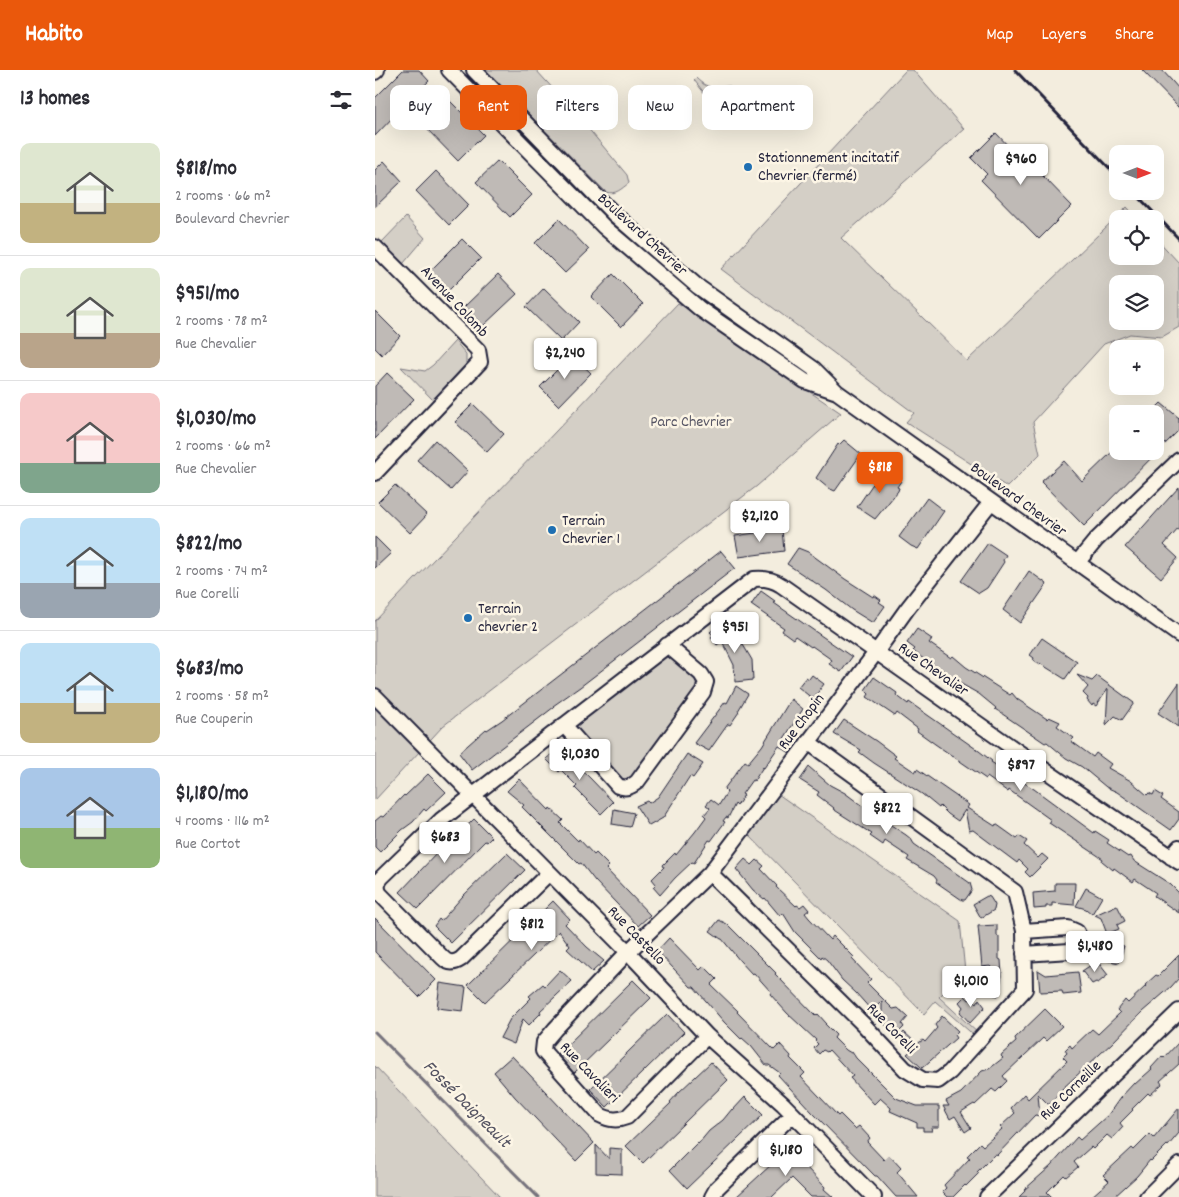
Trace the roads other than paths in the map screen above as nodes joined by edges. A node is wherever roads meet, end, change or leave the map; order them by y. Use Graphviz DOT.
graph roads {
  1 [pos="449,70"];
  2 [pos="474,70"];
  3 [pos="375,247"];
  4 [pos="837,392"];
  5 [pos="1179,460"];
  6 [pos="375,473"];
  7 [pos="991,502"];
  8 [pos="1077,564"];
  9 [pos="1179,635"];
  10 [pos="667,646"];
  11 [pos="877,651"];
  12 [pos="375,696"];
  13 [pos="564,725"];
  14 [pos="809,742"];
  15 [pos="473,796"];
  16 [pos="1176,855"];
  17 [pos="549,873"];
  18 [pos="710,873"];
  19 [pos="1024,931"];
  20 [pos="628,952"];
  21 [pos="1025,954"];
  22 [pos="1179,1011"];
  23 [pos="707,1036"];
  24 [pos="793,1115"];
  25 [pos="1179,1165"];
  26 [pos="712,1197"];
  27 [pos="874,1197"];
  28 [pos="987,1197"];
  29 [pos="1147,1197"];
  1 -- 4 [label="street, Boulevard Chevrier"];
  2 -- 4 [label="street, Boulevard Chevrier"];
  3 -- 6 [label="street, Avenue Colomb"];
  4 -- 7 [label="street, Boulevard Chevrier"];
  5 -- 8 [label="street"];
  7 -- 8 [label="street, Boulevard Chevrier"];
  7 -- 11 [label="street, Rue Chopin"];
  8 -- 9 [label="street, Boulevard Chevrier"];
  10 -- 11 [label="street, Rue Chevalier"];
  10 -- 13 [label="street, Rue Chevalier"];
  10 -- 13 [label="street"];
  11 -- 14 [label="street, Rue Chopin"];
  11 -- 16 [label="street, Rue Chevalier"];
  12 -- 15 [label="street, Rue Castello"];
  13 -- 15 [label="street, Rue Chevalier"];
  14 -- 18 [label="street, Rue Chopin"];
  14 -- 19 [label="street, Rue Corelli"];
  15 -- 17 [label="street, Rue Castello"];
  15 -- 17 [label="street, Rue Chevalier"];
  17 -- 20 [label="street, Rue Castello"];
  18 -- 20 [label="street, Rue Chopin"];
  18 -- 21 [label="street, Rue Corelli"];
  19 -- 21 [label="street, Rue Corelli"];
  19 -- 21 [label="street"];
  20 -- 23 [label="street, Rue Castello"];
  20 -- 23 [label="street, Rue Cavalieri"];
  22 -- 28 [label="street, Rue Corneille"];
  23 -- 24 [label="street, Rue Castello"];
  24 -- 26 [label="street"];
  24 -- 27 [label="street, Rue Castello"];
  25 -- 29 [label="street"];
}
